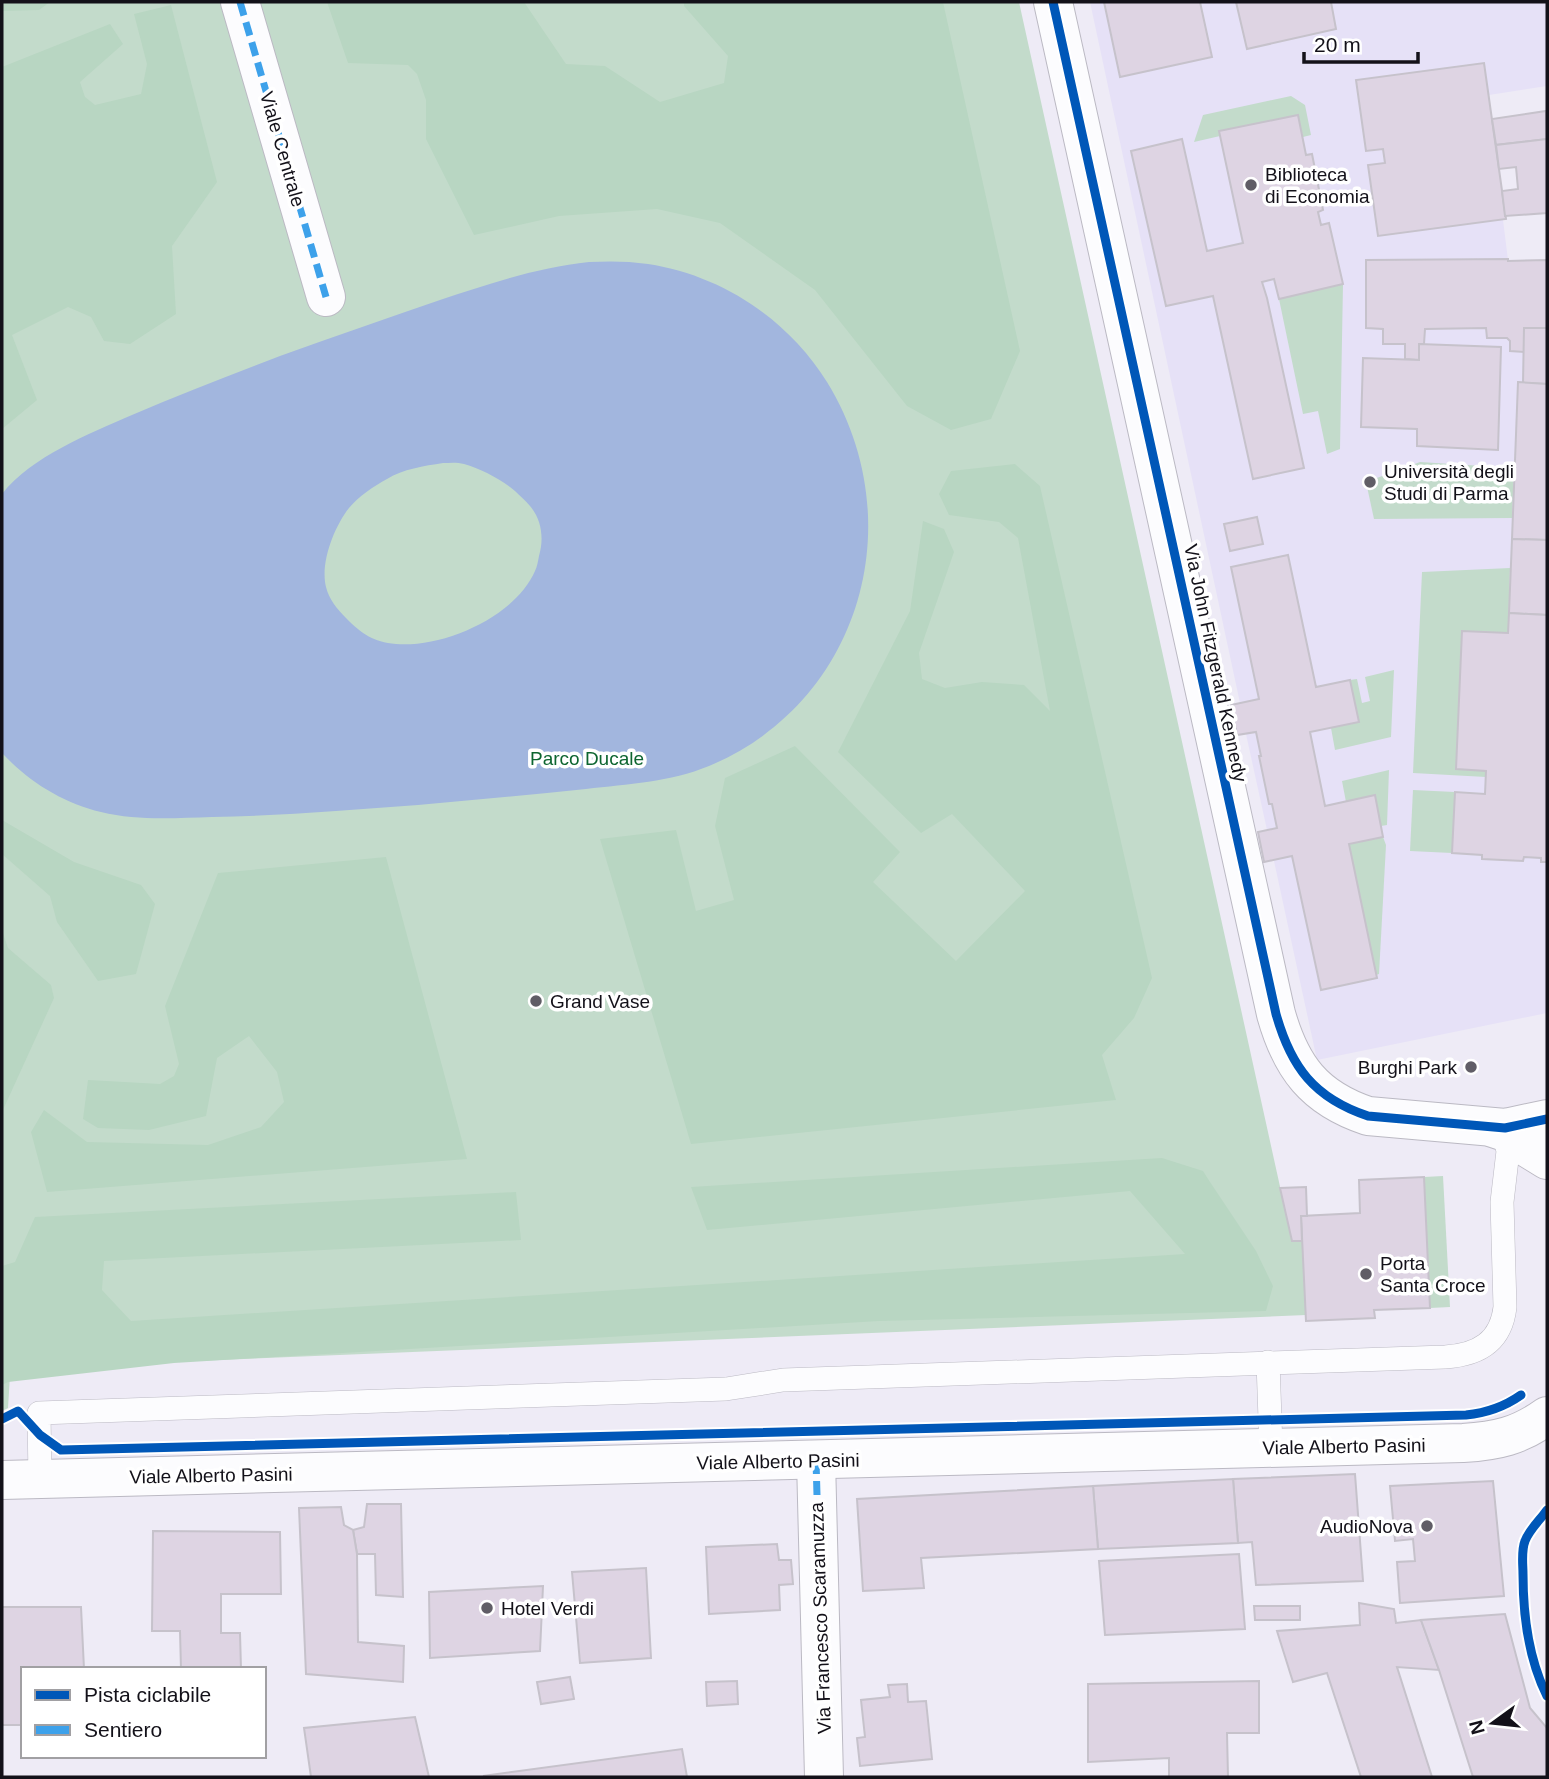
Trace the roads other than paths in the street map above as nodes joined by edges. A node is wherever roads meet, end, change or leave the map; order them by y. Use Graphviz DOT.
graph roads {
  1 [pos="240,2"];
  2 [pos="1053,2"];
  3 [pos="326,297"];
  4 [pos="1547,1119"];
  5 [pos="1493,1128"];
  6 [pos="1547,1160"];
  7 [pos="1268,1362"];
  8 [pos="1547,1416"];
  9 [pos="1271,1448"];
  10 [pos="816,1460"];
  11 [pos="40,1479"];
  12 [pos="2,1480"];
  13 [pos="824,1777"];
  1 -- 3 [label="street, Viale Centrale"];
  2 -- 5 [label="street, Via John Fitzgerald Kennedy"];
  4 -- 5 [label="street, Via John Fitzgerald Kennedy"];
  5 -- 6 [label="street, Via John Fitzgerald Kennedy"];
  5 -- 7 [label="lane"];
  7 -- 9 [label="lane"];
  7 -- 11 [label="lane"];
  8 -- 9 [label="street, Viale Alberto Pasini"];
  9 -- 10 [label="street, Viale Alberto Pasini"];
  10 -- 11 [label="street, Viale Alberto Pasini"];
  10 -- 13 [label="street, Via Francesco Scaramuzza"];
  11 -- 12 [label="street, Viale Alberto Pasini"];
}
